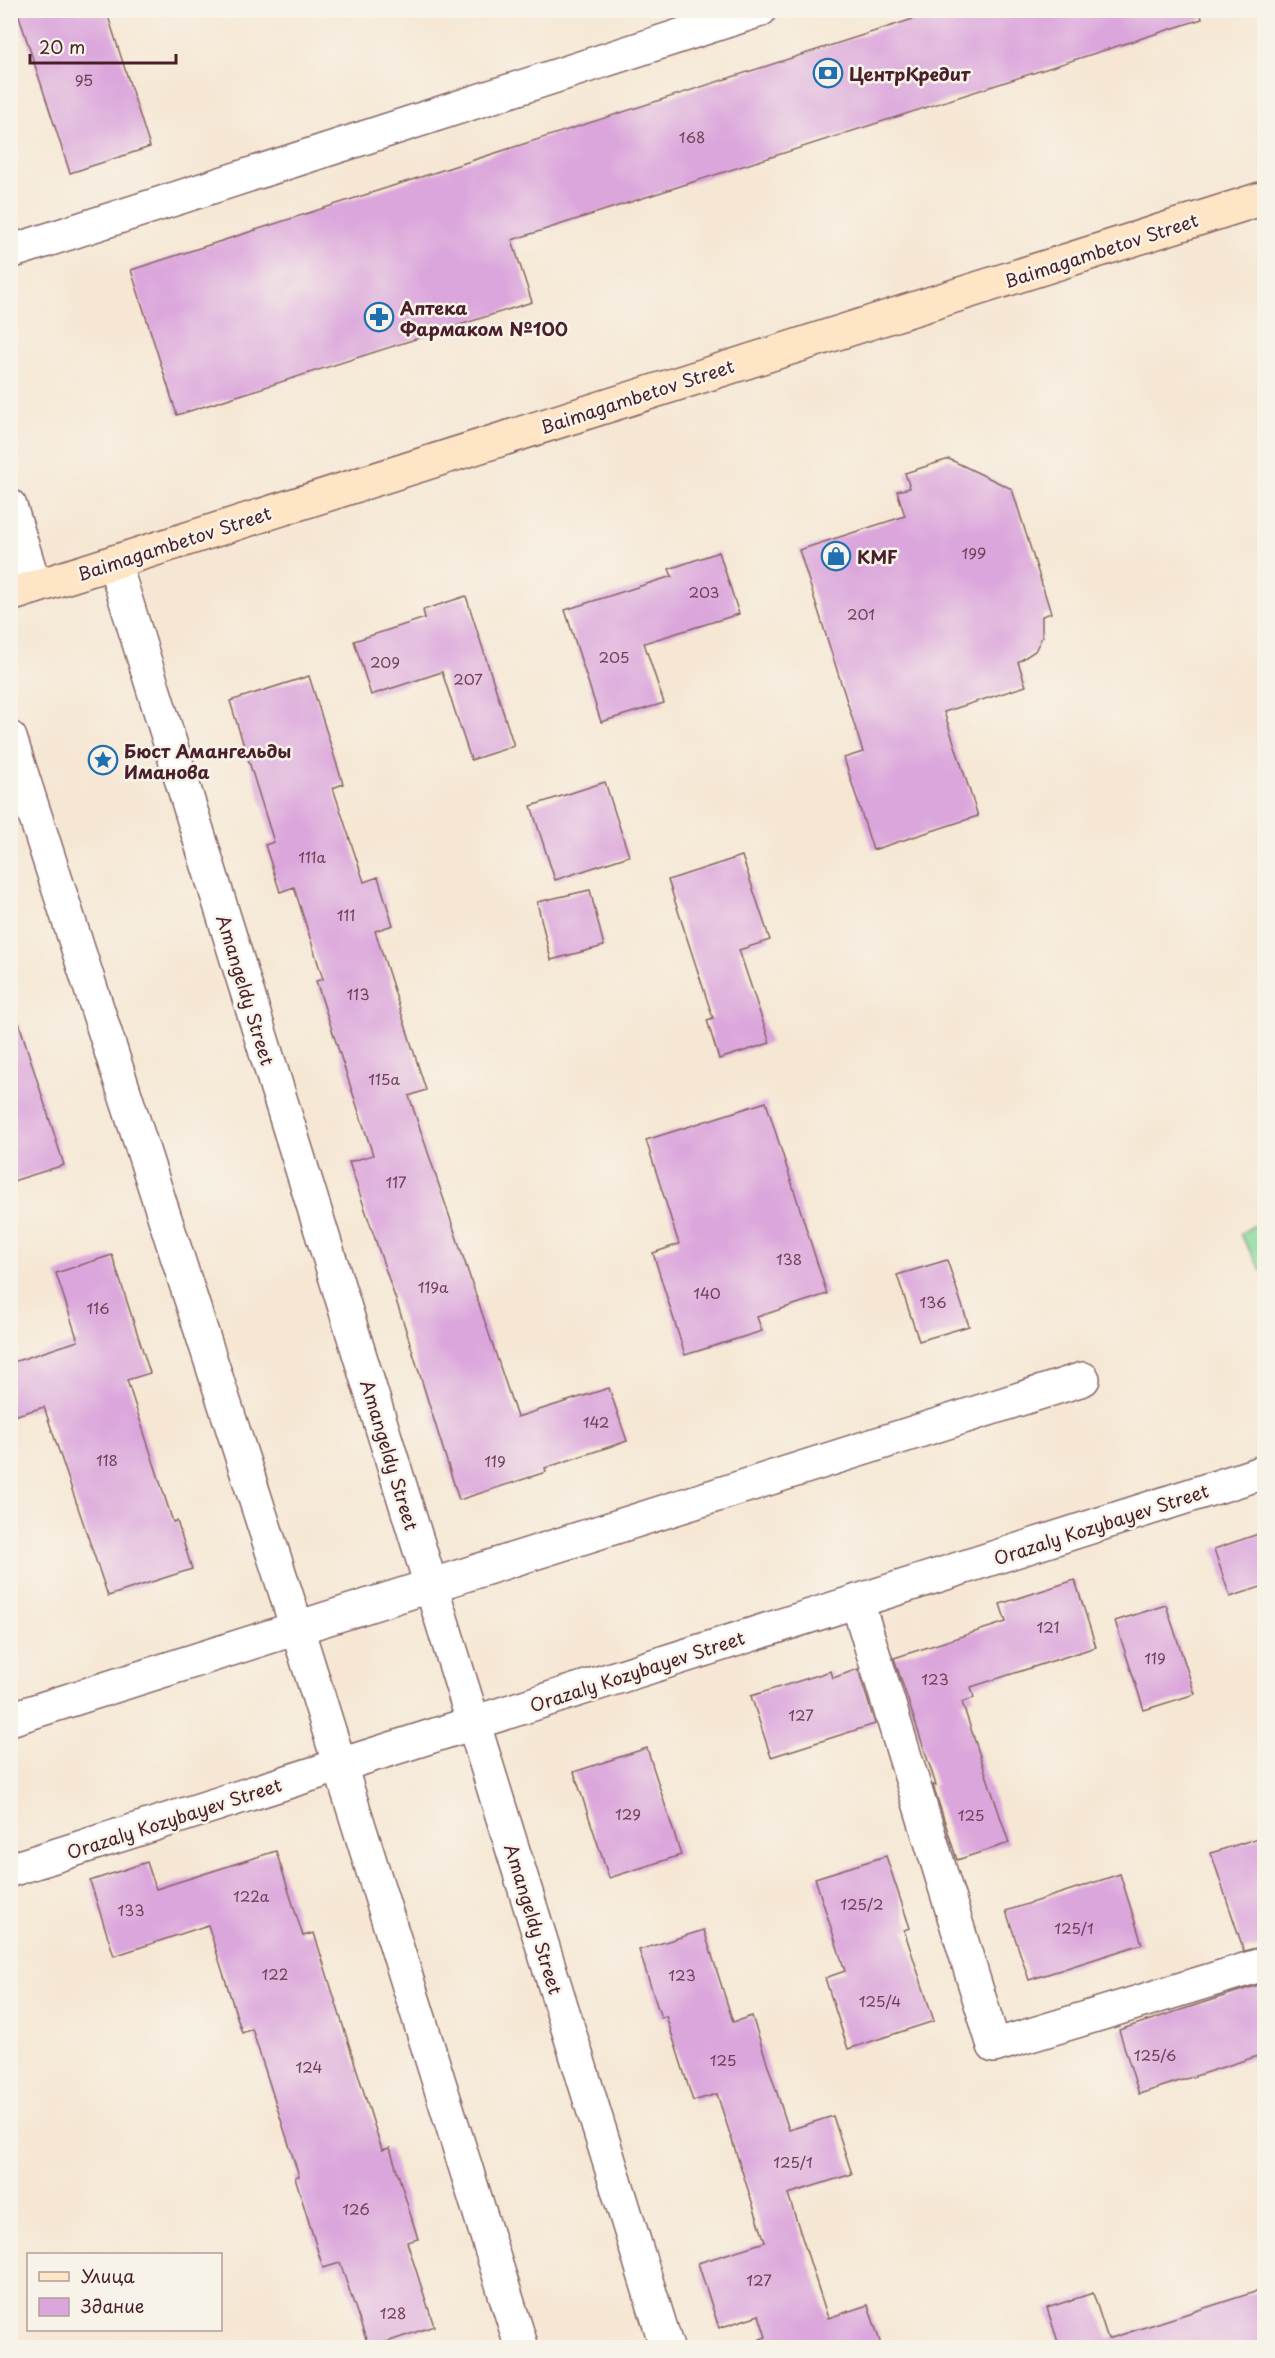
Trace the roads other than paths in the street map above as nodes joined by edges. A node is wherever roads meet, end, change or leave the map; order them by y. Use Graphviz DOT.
graph roads {
  1 [pos="760,10"];
  2 [pos="1264,198"];
  3 [pos="10,252"];
  4 [pos="10,506"];
  5 [pos="114,562"];
  6 [pos="23,591"];
  7 [pos="10,738"];
  8 [pos="1083,1379"];
  9 [pos="1264,1472"];
  10 [pos="431,1585"];
  11 [pos="857,1601"];
  12 [pos="297,1628"];
  13 [pos="10,1719"];
  14 [pos="473,1723"];
  15 [pos="340,1765"];
  16 [pos="10,1870"];
  17 [pos="1264,1964"];
  18 [pos="522,2348"];
  19 [pos="667,2348"];
  1 -- 3 [label="street"];
  2 -- 5 [label="main road, Baimagambetov Street"];
  4 -- 6 [label="street"];
  5 -- 6 [label="main road, Baimagambetov Street"];
  5 -- 10 [label="street, Amangeldy Street"];
  7 -- 12 [label="street"];
  8 -- 10 [label="street"];
  9 -- 11 [label="street, Orazaly Kozybayev Street"];
  10 -- 12 [label="street"];
  10 -- 14 [label="street, Amangeldy Street"];
  11 -- 14 [label="street, Orazaly Kozybayev Street"];
  11 -- 17 [label="street"];
  12 -- 13 [label="street"];
  12 -- 15 [label="street"];
  14 -- 15 [label="street, Orazaly Kozybayev Street"];
  14 -- 19 [label="street, Amangeldy Street"];
  15 -- 16 [label="street, Orazaly Kozybayev Street"];
  15 -- 18 [label="street"];
}
